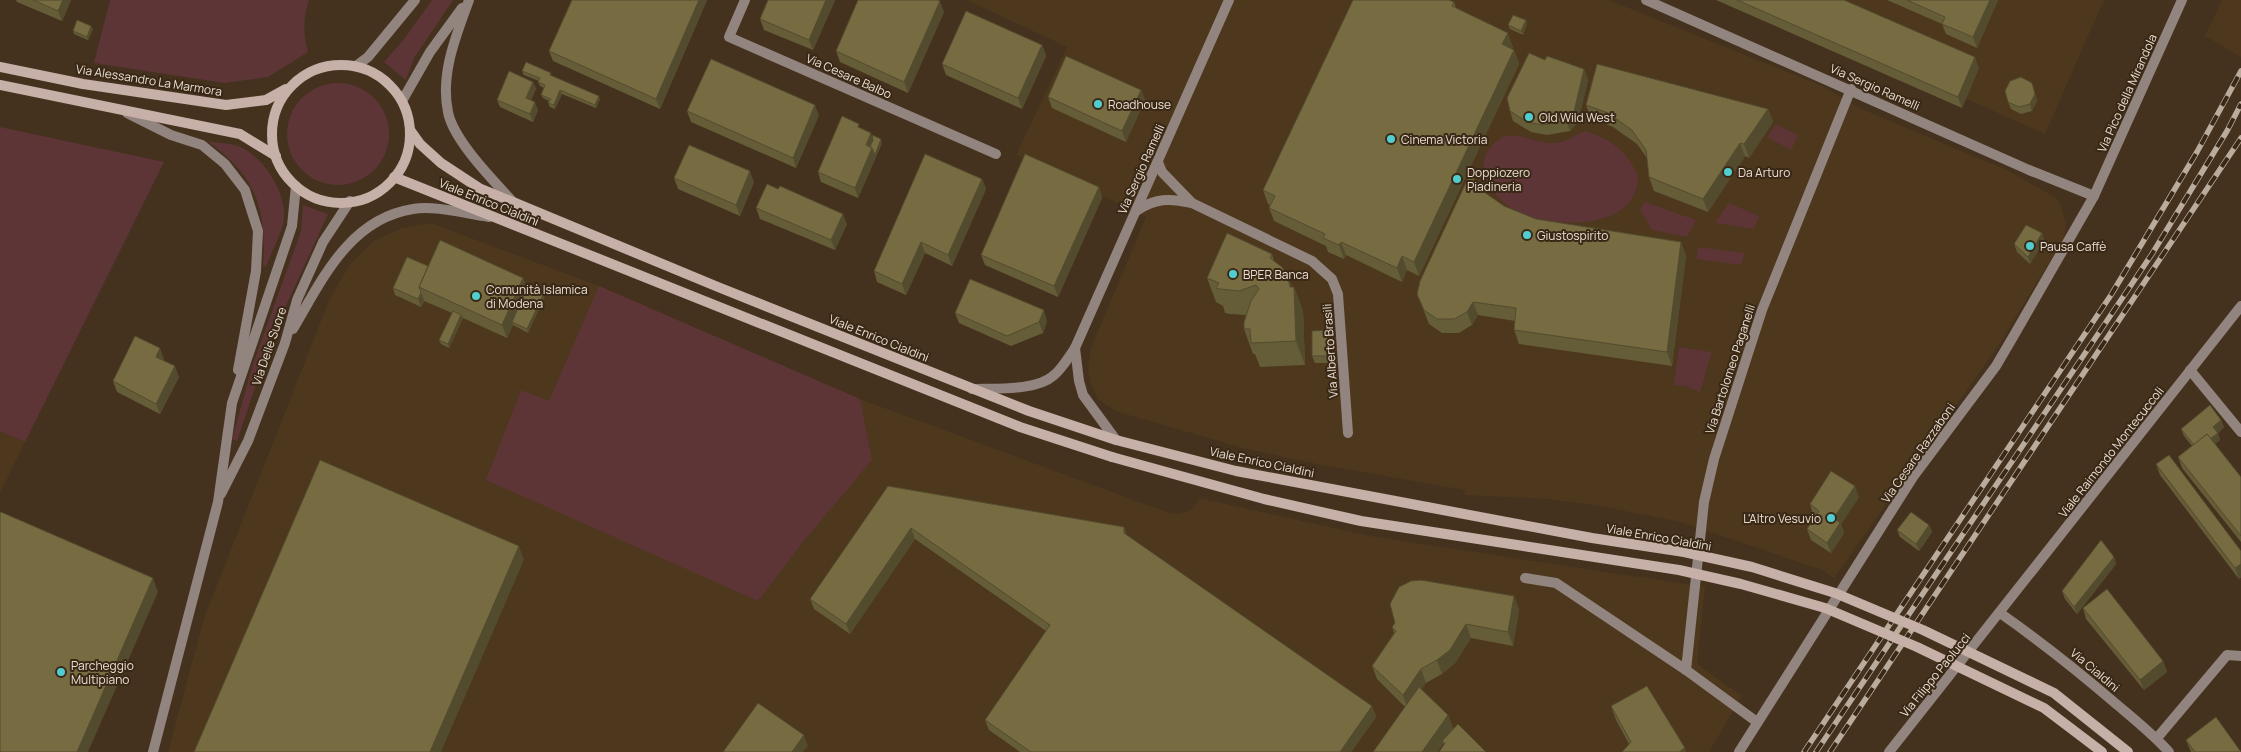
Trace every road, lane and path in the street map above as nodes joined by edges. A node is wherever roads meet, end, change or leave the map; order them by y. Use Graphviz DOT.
graph roads {
  1 [pos="416,0"];
  2 [pos="468,0"];
  3 [pos="745,0"];
  4 [pos="1229,0"];
  5 [pos="1646,0"];
  6 [pos="2182,0"];
  7 [pos="356,66"];
  8 [pos="0,67"];
  9 [pos="0,86"];
  10 [pos="292,86"];
  11 [pos="1851,89"];
  12 [pos="402,101"];
  13 [pos="122,110"];
  14 [pos="410,130"];
  15 [pos="996,154"];
  16 [pos="276,156"];
  17 [pos="1158,162"];
  18 [pos="394,177"];
  19 [pos="296,186"];
  20 [pos="2094,196"];
  21 [pos="350,201"];
  22 [pos="514,203"];
  23 [pos="1192,203"];
  24 [pos="1136,212"];
  25 [pos="498,218"];
  26 [pos="2241,306"];
  27 [pos="285,343"];
  28 [pos="1075,348"];
  29 [pos="2190,370"];
  30 [pos="972,389"];
  31 [pos="232,403"];
  32 [pos="2241,432"];
  33 [pos="1348,434"];
  34 [pos="1116,440"];
  35 [pos="218,502"];
  36 [pos="1525,578"];
  37 [pos="2000,613"];
  38 [pos="2241,656"];
  39 [pos="1686,670"];
  40 [pos="1757,722"];
  41 [pos="2157,738"];
  42 [pos="154,752"];
  43 [pos="1739,752"];
  44 [pos="1889,752"];
  45 [pos="2102,752"];
  46 [pos="2128,752"];
  47 [pos="2169,752"];
  1 -- 7 [label="street"];
  2 -- 12 [label="street"];
  2 -- 22 [label="street"];
  3 -- 15 [label="street, Via Cesare Balbo"];
  4 -- 17 [label="street, Via Sergio Ramelli"];
  5 -- 11 [label="street, Via Sergio Ramelli"];
  6 -- 20 [label="street, Via Pico della Mirandola"];
  7 -- 10 [label="main road"];
  7 -- 12 [label="main road"];
  8 -- 10 [label="main road, Via Alessandro La Marmora"];
  9 -- 13 [label="main road"];
  10 -- 16 [label="main road"];
  11 -- 20 [label="street, Via Sergio Ramelli"];
  11 -- 39 [label="street, Via Bartolomeo Paganelli"];
  12 -- 14 [label="main road"];
  13 -- 16 [label="main road"];
  13 -- 31 [label="street"];
  14 -- 18 [label="main road"];
  14 -- 22 [label="main road, Viale Enrico Cialdini"];
  16 -- 19 [label="main road"];
  17 -- 23 [label="street, Via Alberto Brasili"];
  17 -- 24 [label="street, Via Sergio Ramelli"];
  18 -- 21 [label="main road"];
  18 -- 25 [label="main road, Viale Enrico Cialdini"];
  19 -- 21 [label="main road"];
  19 -- 31 [label="street, Via Delle Suore"];
  20 -- 40 [label="street, Via Cesare Razzaboni"];
  21 -- 27 [label="street, Via Delle Suore"];
  22 -- 30 [label="main road, Viale Enrico Cialdini"];
  23 -- 24 [label="street, Via Alberto Brasili"];
  23 -- 33 [label="street, Via Alberto Brasili"];
  24 -- 28 [label="street, Via Sergio Ramelli"];
  25 -- 27 [label="street"];
  25 -- 45 [label="main road, Viale Enrico Cialdini, bridge"];
  26 -- 29 [label="street, Viale Raimondo Montecuccoli"];
  27 -- 35 [label="street, Via Delle Suore"];
  28 -- 30 [label="street, Via Sergio Ramelli"];
  28 -- 34 [label="street"];
  29 -- 32 [label="street"];
  29 -- 37 [label="street, Viale Raimondo Montecuccoli"];
  30 -- 34 [label="main road, Viale Enrico Cialdini"];
  31 -- 35 [label="street, Via Delle Suore"];
  34 -- 46 [label="main road, Viale Enrico Cialdini, bridge"];
  35 -- 42 [label="street, Via Delle Suore"];
  36 -- 39 [label="street"];
  37 -- 41 [label="street, Via Cialdini"];
  37 -- 44 [label="street, Via Filippo Paolucci"];
  38 -- 41 [label="street"];
  39 -- 40 [label="street"];
  40 -- 43 [label="street, Via Cesare Razzaboni"];
  41 -- 47 [label="street, Via Cialdini"];
}
